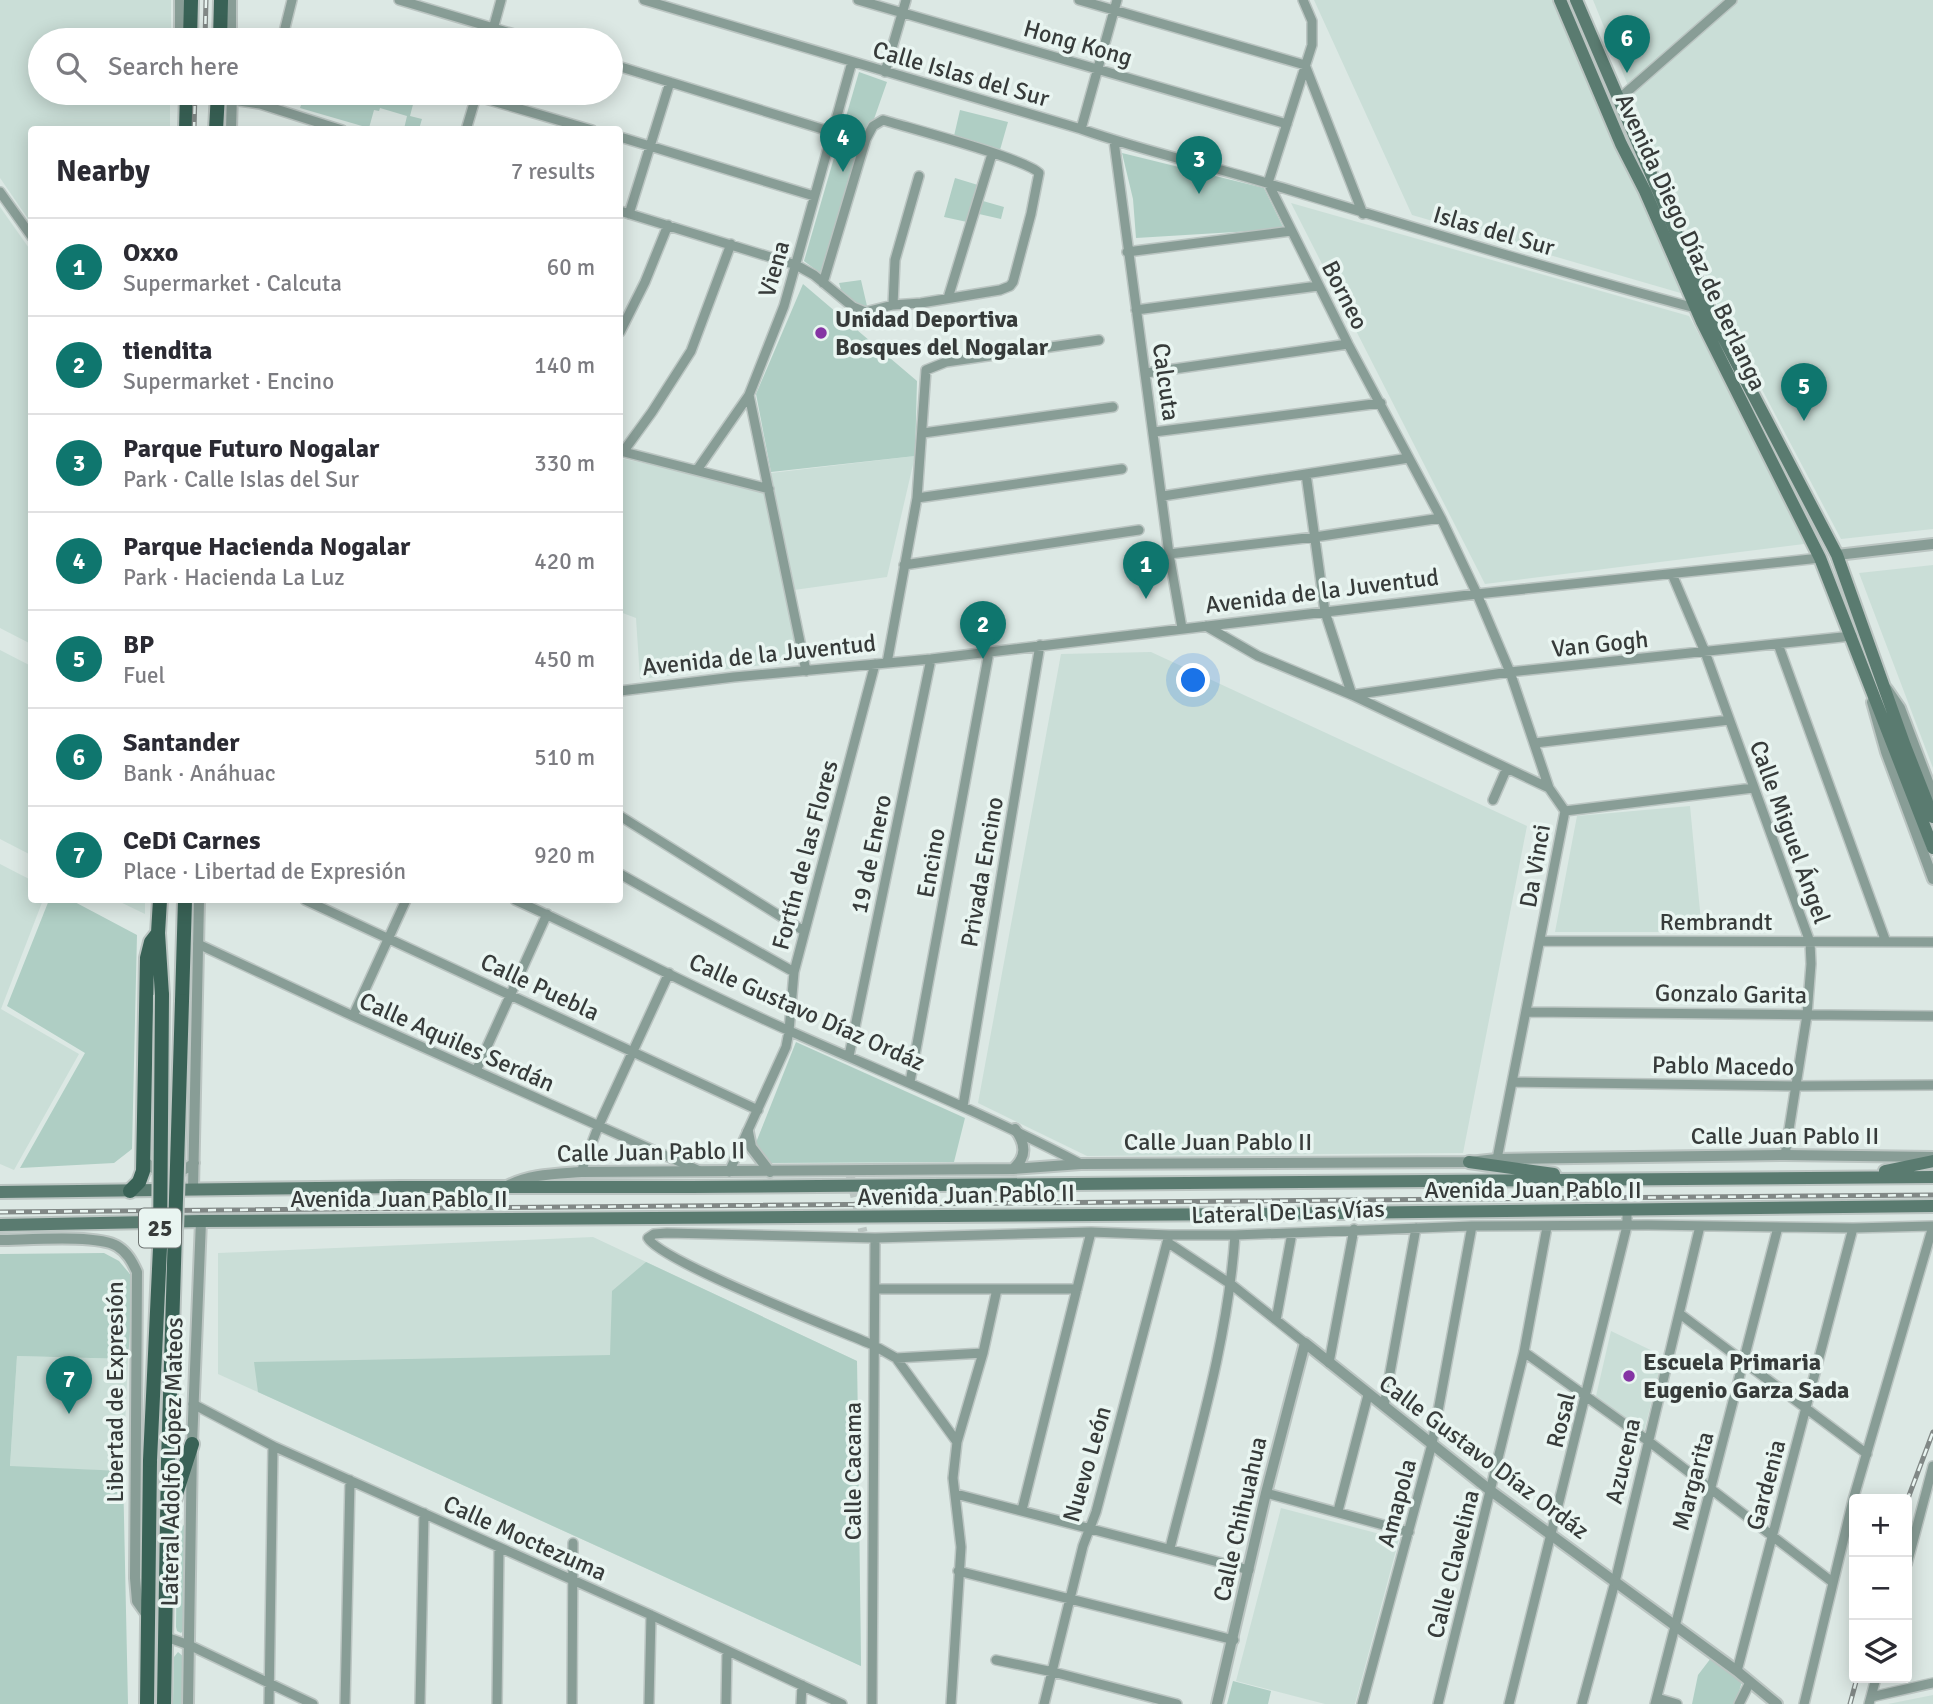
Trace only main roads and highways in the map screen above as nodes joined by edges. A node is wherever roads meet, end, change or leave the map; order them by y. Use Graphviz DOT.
graph roads {
  1 [pos="191,0"];
  2 [pos="221,0"];
  3 [pos="1560,0"];
  4 [pos="1576,0"];
  5 [pos="190,28"];
  6 [pos="220,28"];
  7 [pos="1592,76"];
  8 [pos="1619,98"];
  9 [pos="187,105"];
  10 [pos="186,126"];
  11 [pos="1621,144"];
  12 [pos="1655,186"];
  13 [pos="1877,684"];
  14 [pos="1899,748"];
  15 [pos="1933,817"];
  16 [pos="1933,848"];
  17 [pos="160,903"];
  18 [pos="185,903"];
  19 [pos="158,933"];
  20 [pos="1933,1159"];
  21 [pos="1469,1162"];
  22 [pos="1871,1177"];
  23 [pos="1933,1177"];
  24 [pos="1581,1180"];
  25 [pos="130,1191"];
  26 [pos="0,1192"];
  27 [pos="1933,1206"];
  28 [pos="0,1225"];
  29 [pos="192,1444"];
  30 [pos="166,1528"];
  31 [pos="147,1704"];
  32 [pos="164,1704"];
  1 -- 5 [label="main road"];
  2 -- 6 [label="main road"];
  3 -- 7 [label="main road, Avenida Diego Díaz de Berlanga"];
  4 -- 8 [label="main road, Avenida Diego Díaz de Berlanga"];
  7 -- 8 [label="main road"];
  7 -- 11 [label="main road, Avenida Diego Díaz de Berlanga"];
  8 -- 12 [label="main road, Avenida Diego Díaz de Berlanga"];
  9 -- 10 [label="main road"];
  11 -- 12 [label="main road"];
  11 -- 13 [label="main road, Avenida Diego Díaz de Berlanga"];
  12 -- 13 [label="main road, Avenida Diego Díaz de Berlanga"];
  13 -- 14 [label="main road, Avenida Diego Díaz de Berlanga"];
  14 -- 15 [label="main road, Avenida Diego Díaz de Berlanga"];
  14 -- 16 [label="main road, Avenida Diego Díaz de Berlanga"];
  17 -- 19 [label="main road, 25"];
  18 -- 30 [label="main road, 25, bridge"];
  19 -- 25 [label="main road"];
  19 -- 31 [label="main road, 25, bridge"];
  20 -- 22 [label="main road"];
  21 -- 24 [label="main road"];
  22 -- 23 [label="main road, Avenida Juan Pablo II"];
  22 -- 24 [label="main road, Avenida Juan Pablo II"];
  24 -- 25 [label="main road, Avenida Juan Pablo II"];
  25 -- 26 [label="main road, Avenida Juan Pablo II"];
  27 -- 28 [label="main road, Avenida Juan Pablo II"];
  29 -- 30 [label="main road"];
  30 -- 32 [label="main road, 25"];
}
